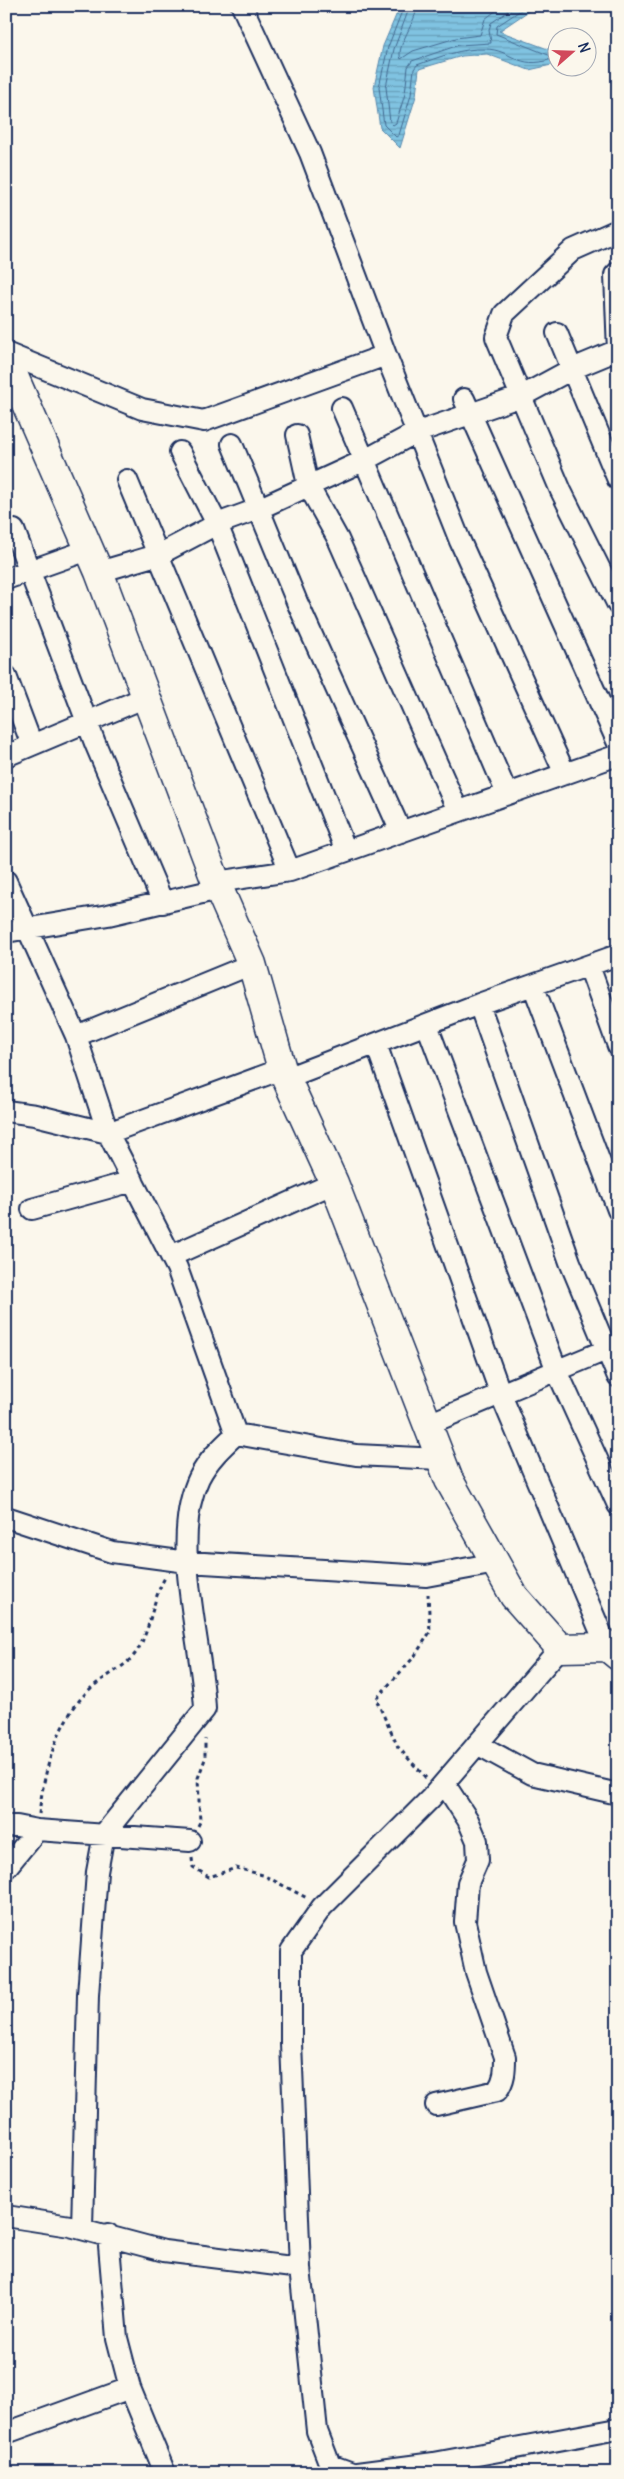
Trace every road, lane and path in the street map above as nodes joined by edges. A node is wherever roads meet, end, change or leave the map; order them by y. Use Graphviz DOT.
graph roads {
  1 [pos="242,6"];
  2 [pos="618,230"];
  3 [pos="618,272"];
  4 [pos="557,333"];
  5 [pos="617,351"];
  6 [pos="6,352"];
  7 [pos="386,355"];
  8 [pos="6,358"];
  9 [pos="572,369"];
  10 [pos="522,396"];
  11 [pos="466,406"];
  12 [pos="342,408"];
  13 [pos="416,433"];
  14 [pos="297,435"];
  15 [pos="232,444"];
  16 [pos="180,452"];
  17 [pos="363,461"];
  18 [pos="128,480"];
  19 [pos="618,480"];
  20 [pos="308,485"];
  21 [pos="258,509"];
  22 [pos="217,524"];
  23 [pos="14,530"];
  24 [pos="160,554"];
  25 [pos="94,561"];
  26 [pos="29,571"];
  27 [pos="6,578"];
  28 [pos="618,605"];
  29 [pos="6,676"];
  30 [pos="146,697"];
  31 [pos="86,722"];
  32 [pos="618,743"];
  33 [pos="32,745"];
  34 [pos="618,755"];
  35 [pos="6,756"];
  36 [pos="565,774"];
  37 [pos="507,794"];
  38 [pos="458,812"];
  39 [pos="401,832"];
  40 [pos="346,851"];
  41 [pos="290,871"];
  42 [pos="6,881"];
  43 [pos="218,886"];
  44 [pos="163,903"];
  45 [pos="26,930"];
  46 [pos="6,932"];
  47 [pos="618,955"];
  48 [pos="252,964"];
  49 [pos="589,966"];
  50 [pos="533,985"];
  51 [pos="479,1004"];
  52 [pos="427,1025"];
  53 [pos="76,1036"];
  54 [pos="376,1044"];
  55 [pos="618,1046"];
  56 [pos="284,1074"];
  57 [pos="6,1111"];
  58 [pos="108,1133"];
  59 [pos="133,1181"];
  60 [pos="334,1182"];
  61 [pos="32,1209"];
  62 [pos="618,1210"];
  63 [pos="171,1256"];
  64 [pos="612,1348"];
  65 [pos="557,1372"];
  66 [pos="618,1377"];
  67 [pos="501,1395"];
  68 [pos="426,1425"];
  69 [pos="236,1434"];
  70 [pos="440,1459"];
  71 [pos="618,1505"];
  72 [pos="6,1517"];
  73 [pos="187,1562"];
  74 [pos="496,1563"];
  75 [pos="426,1576"];
  76 [pos="560,1648"];
  77 [pos="614,1648"];
  78 [pos="205,1708"];
  79 [pos="477,1744"];
  80 [pos="441,1786"];
  81 [pos="618,1794"];
  82 [pos="6,1826"];
  83 [pos="38,1830"];
  84 [pos="104,1834"];
  85 [pos="190,1841"];
  86 [pos="6,1868"];
  87 [pos="322,1907"];
  88 [pos="436,2105"];
  89 [pos="6,2216"];
  90 [pos="82,2228"];
  91 [pos="108,2234"];
  92 [pos="300,2268"];
  93 [pos="130,2388"];
  94 [pos="618,2429"];
  95 [pos="6,2433"];
  96 [pos="165,2473"];
  97 [pos="352,2473"];
  98 [pos="357,2473"];
  1 -- 7 [label="street"];
  2 -- 10 [label="street"];
  3 -- 5 [label="street"];
  4 -- 9 [label="street"];
  5 -- 9 [label="street"];
  6 -- 7 [label="street"];
  7 -- 13 [label="street"];
  8 -- 25 [label="street"];
  9 -- 10 [label="street"];
  9 -- 19 [label="street"];
  10 -- 11 [label="street"];
  10 -- 28 [label="street"];
  11 -- 13 [label="street"];
  11 -- 32 [label="street"];
  12 -- 17 [label="street"];
  13 -- 17 [label="street"];
  13 -- 36 [label="street"];
  14 -- 20 [label="street"];
  15 -- 21 [label="street"];
  16 -- 22 [label="street"];
  17 -- 20 [label="street"];
  17 -- 37 [label="street"];
  18 -- 24 [label="street"];
  20 -- 21 [label="street"];
  20 -- 38 [label="street"];
  21 -- 22 [label="street"];
  21 -- 39 [label="street"];
  22 -- 24 [label="street"];
  22 -- 40 [label="street"];
  23 -- 26 [label="street"];
  24 -- 25 [label="street"];
  24 -- 41 [label="street"];
  25 -- 26 [label="street"];
  25 -- 30 [label="street"];
  26 -- 27 [label="street"];
  26 -- 31 [label="street"];
  29 -- 33 [label="street"];
  30 -- 31 [label="street"];
  30 -- 43 [label="street"];
  31 -- 33 [label="street"];
  31 -- 44 [label="street"];
  33 -- 35 [label="street"];
  34 -- 36 [label="street"];
  36 -- 37 [label="street"];
  37 -- 38 [label="street"];
  38 -- 39 [label="street"];
  39 -- 40 [label="street"];
  40 -- 41 [label="street"];
  41 -- 43 [label="street"];
  42 -- 45 [label="street"];
  43 -- 44 [label="street"];
  43 -- 48 [label="street"];
  44 -- 45 [label="street"];
  45 -- 46 [label="street"];
  45 -- 53 [label="street"];
  47 -- 49 [label="street"];
  48 -- 53 [label="street"];
  48 -- 56 [label="street"];
  49 -- 50 [label="street"];
  49 -- 55 [label="street"];
  50 -- 51 [label="street"];
  50 -- 62 [label="street"];
  51 -- 52 [label="street"];
  51 -- 64 [label="street"];
  52 -- 54 [label="street"];
  52 -- 65 [label="street"];
  53 -- 58 [label="street"];
  54 -- 56 [label="street"];
  54 -- 67 [label="street"];
  56 -- 58 [label="street"];
  56 -- 60 [label="street"];
  57 -- 58 [label="street"];
  58 -- 59 [label="street"];
  59 -- 61 [label="street"];
  59 -- 63 [label="street"];
  60 -- 63 [label="street"];
  60 -- 68 [label="street"];
  63 -- 69 [label="street"];
  64 -- 65 [label="street"];
  64 -- 66 [label="street"];
  65 -- 67 [label="street"];
  65 -- 71 [label="street"];
  67 -- 68 [label="street"];
  67 -- 77 [label="street"];
  68 -- 70 [label="street"];
  69 -- 70 [label="street"];
  69 -- 73 [label="street"];
  70 -- 74 [label="street"];
  72 -- 73 [label="street"];
  73 -- 75 [label="street"];
  73 -- 78 [label="street"];
  73 -- 83 [label="path"];
  74 -- 75 [label="street"];
  74 -- 76 [label="street"];
  75 -- 80 [label="path"];
  76 -- 77 [label="street"];
  76 -- 79 [label="street"];
  78 -- 84 [label="street"];
  78 -- 85 [label="path"];
  79 -- 80 [label="street"];
  79 -- 81 [label="street"];
  80 -- 87 [label="street"];
  80 -- 88 [label="street"];
  82 -- 83 [label="street"];
  83 -- 84 [label="street"];
  83 -- 86 [label="street"];
  84 -- 85 [label="street"];
  84 -- 90 [label="street"];
  85 -- 87 [label="path"];
  87 -- 92 [label="street"];
  89 -- 90 [label="street"];
  90 -- 91 [label="street"];
  91 -- 92 [label="street"];
  91 -- 93 [label="street"];
  92 -- 97 [label="street"];
  93 -- 95 [label="street"];
  93 -- 96 [label="street"];
  94 -- 98 [label="street"];
}
